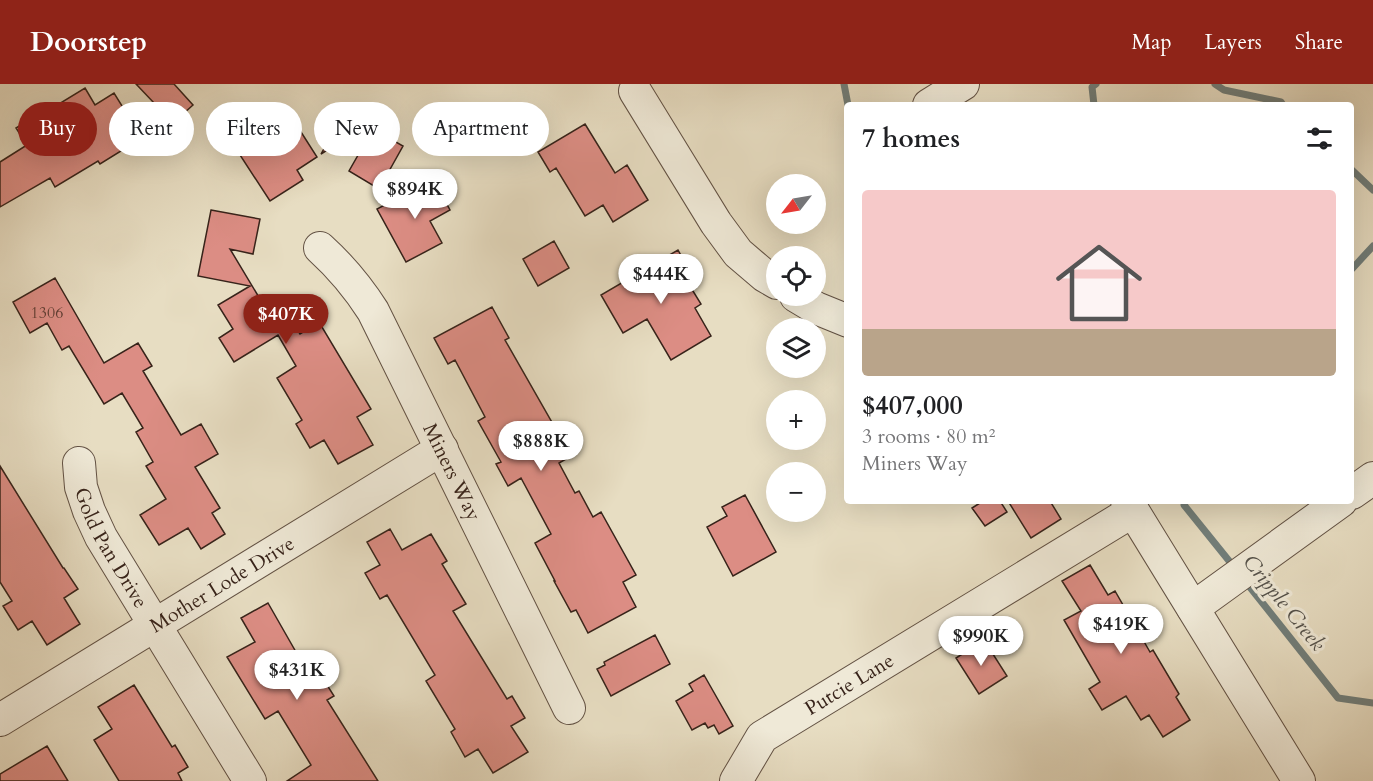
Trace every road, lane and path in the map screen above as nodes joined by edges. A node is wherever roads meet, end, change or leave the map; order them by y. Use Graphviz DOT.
graph roads {
  1 [pos="963,84"];
  2 [pos="635,92"];
  3 [pos="934,102"];
  4 [pos="320,248"];
  5 [pos="766,277"];
  6 [pos="813,306"];
  7 [pos="844,319"];
  8 [pos="442,449"];
  9 [pos="79,463"];
  10 [pos="1373,478"];
  11 [pos="1354,492"];
  12 [pos="1337,504"];
  13 [pos="1130,506"];
  14 [pos="1193,608"];
  15 [pos="154,625"];
  16 [pos="569,708"];
  17 [pos="0,720"];
  18 [pos="250,781"];
  19 [pos="736,781"];
  20 [pos="1299,781"];
  1 -- 3 [label="street"];
  2 -- 5 [label="street"];
  4 -- 8 [label="street, Miners Way"];
  6 -- 7 [label="street"];
  8 -- 15 [label="street, Mother Lode Drive"];
  8 -- 16 [label="street, Miners Way"];
  9 -- 15 [label="street, Gold Pan Drive"];
  10 -- 11 [label="street"];
  12 -- 14 [label="street"];
  13 -- 14 [label="street"];
  13 -- 19 [label="street, Putcie Lane"];
  14 -- 20 [label="street"];
  15 -- 17 [label="street, Mother Lode Drive"];
  15 -- 18 [label="street, Gold Pan Drive"];
}
